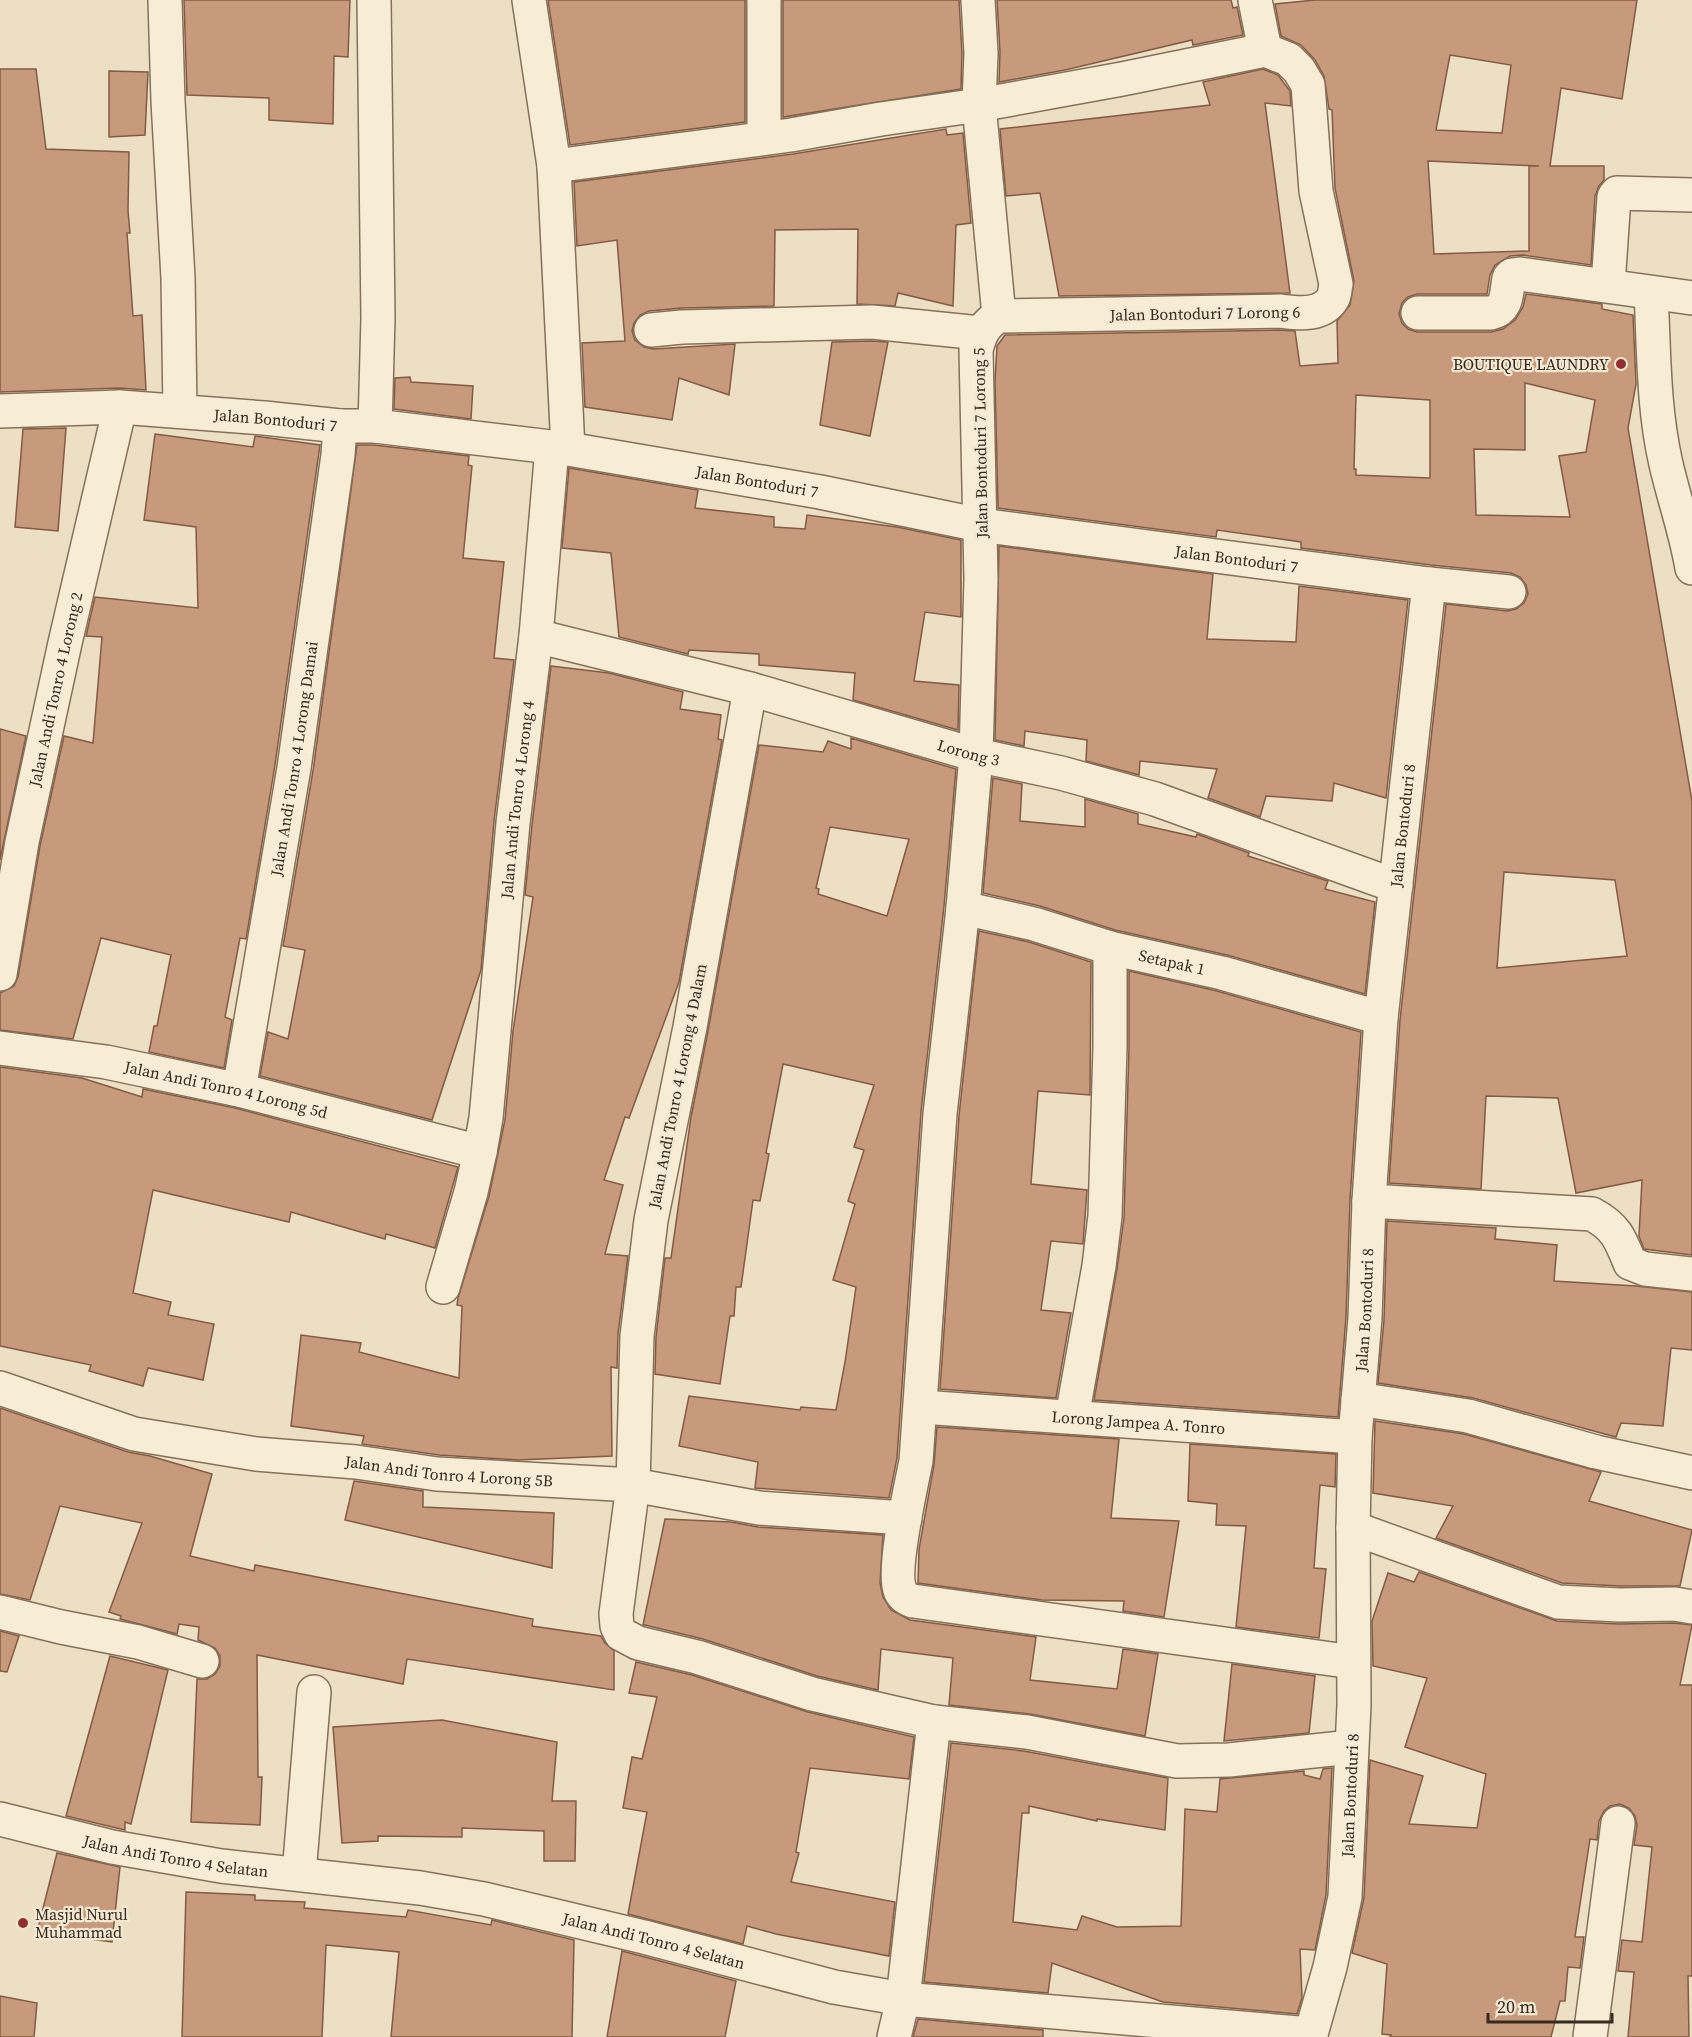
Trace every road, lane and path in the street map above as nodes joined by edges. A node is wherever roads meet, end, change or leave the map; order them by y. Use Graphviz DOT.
graph roads {
  1 [pos="165,0"];
  2 [pos="374,0"];
  3 [pos="529,0"];
  4 [pos="764,0"];
  5 [pos="978,0"];
  6 [pos="1255,0"];
  7 [pos="1265,50"];
  8 [pos="979,105"];
  9 [pos="764,138"];
  10 [pos="554,166"];
  11 [pos="1692,195"];
  12 [pos="1608,285"];
  13 [pos="1651,293"];
  14 [pos="1692,298"];
  15 [pos="1418,313"];
  16 [pos="989,325"];
  17 [pos="651,330"];
  18 [pos="120,407"];
  19 [pos="0,411"];
  20 [pos="180,411"];
  21 [pos="340,426"];
  22 [pos="375,426"];
  23 [pos="560,448"];
  24 [pos="980,525"];
  25 [pos="1692,568"];
  26 [pos="1429,584"];
  27 [pos="1509,592"];
  28 [pos="536,636"];
  29 [pos="750,689"];
  30 [pos="976,755"];
  31 [pos="1396,886"];
  32 [pos="963,908"];
  33 [pos="1110,948"];
  34 [pos="0,974"];
  35 [pos="1381,1018"];
  36 [pos="0,1048"];
  37 [pos="239,1090"];
  38 [pos="465,1149"];
  39 [pos="1369,1201"];
  40 [pos="1692,1274"];
  41 [pos="443,1287"];
  42 [pos="0,1388"];
  43 [pos="1358,1399"];
  44 [pos="921,1407"];
  45 [pos="1072,1417"];
  46 [pos="1355,1437"];
  47 [pos="1692,1473"];
  48 [pos="633,1485"];
  49 [pos="905,1518"];
  50 [pos="1353,1528"];
  51 [pos="1692,1607"];
  52 [pos="0,1612"];
  53 [pos="202,1662"];
  54 [pos="1353,1662"];
  55 [pos="314,1692"];
  56 [pos="934,1722"];
  57 [pos="1351,1747"];
  58 [pos="0,1819"];
  59 [pos="1618,1823"];
  60 [pos="299,1874"];
  61 [pos="903,1999"];
  62 [pos="1312,2036"];
  63 [pos="894,2037"];
  64 [pos="1590,2037"];
  1 -- 20 [label="street"];
  2 -- 22 [label="street"];
  3 -- 10 [label="street, Jalan Andi Tonro 4 Lorong 4"];
  4 -- 9 [label="street"];
  5 -- 8 [label="street, Jalan Bontoduri 7 Lorong 5"];
  6 -- 7 [label="street"];
  7 -- 8 [label="street"];
  7 -- 16 [label="street, Jalan Bontoduri 7 Lorong 6"];
  8 -- 9 [label="street"];
  8 -- 16 [label="street, Jalan Bontoduri 7 Lorong 5"];
  9 -- 10 [label="street"];
  10 -- 23 [label="street, Jalan Andi Tonro 4 Lorong 4"];
  11 -- 12 [label="street"];
  12 -- 13 [label="street"];
  12 -- 15 [label="street"];
  13 -- 14 [label="street"];
  13 -- 25 [label="street"];
  16 -- 17 [label="street, Jalan Bontoduri 7 Lorong 6"];
  16 -- 24 [label="street, Jalan Bontoduri 7 Lorong 5"];
  18 -- 19 [label="street, Jalan Bontoduri 7"];
  18 -- 20 [label="street, Jalan Bontoduri 7"];
  18 -- 34 [label="street, Jalan Andi Tonro 4 Lorong 2"];
  20 -- 21 [label="street, Jalan Bontoduri 7"];
  21 -- 22 [label="street, Jalan Bontoduri 7"];
  21 -- 37 [label="street, Jalan Andi Tonro 4 Lorong Damai"];
  22 -- 23 [label="street, Jalan Bontoduri 7"];
  23 -- 24 [label="street, Jalan Bontoduri 7"];
  23 -- 28 [label="street, Jalan Andi Tonro 4 Lorong 4"];
  24 -- 26 [label="street, Jalan Bontoduri 7"];
  24 -- 30 [label="street, Jalan Bontoduri 7 Lorong 5"];
  26 -- 27 [label="street, Jalan Bontoduri 7"];
  26 -- 31 [label="street, Jalan Bontoduri 8"];
  28 -- 29 [label="street, Lorong 3"];
  28 -- 38 [label="street, Jalan Andi Tonro 4 Lorong 4"];
  29 -- 30 [label="street, Lorong 3"];
  29 -- 48 [label="street, Jalan Andi Tonro 4 Lorong 4 Dalam"];
  30 -- 31 [label="street, Lorong 3"];
  30 -- 32 [label="street, Jalan Bontoduri 7 Lorong 5"];
  31 -- 35 [label="street, Jalan Bontoduri 8"];
  32 -- 33 [label="street, Setapak 1"];
  32 -- 44 [label="street, Jalan Bontoduri 7 Lorong 5"];
  33 -- 35 [label="street, Setapak 1"];
  33 -- 45 [label="street"];
  35 -- 39 [label="street, Jalan Bontoduri 8"];
  36 -- 37 [label="street, Jalan Andi Tonro 4 Lorong 5d"];
  37 -- 38 [label="street, Jalan Andi Tonro 4 Lorong 5d"];
  38 -- 41 [label="street, Jalan Andi Tonro 4 Lorong 4"];
  39 -- 40 [label="street"];
  39 -- 43 [label="street, Jalan Bontoduri 8"];
  42 -- 48 [label="street, Jalan Andi Tonro 4 Lorong 5B"];
  43 -- 46 [label="street, Jalan Bontoduri 8"];
  43 -- 47 [label="street"];
  44 -- 45 [label="street, Lorong Jampea A. Tonro"];
  44 -- 49 [label="street, Jalan Bontoduri 7 Lorong 5"];
  45 -- 46 [label="street, Lorong Jampea A. Tonro"];
  46 -- 50 [label="street, Jalan Bontoduri 8"];
  48 -- 49 [label="street, Jalan Andi Tonro 4 Lorong 5B"];
  48 -- 56 [label="street, Jalan Andi Tonro 4 Lorong 4 Dalam"];
  49 -- 54 [label="street, Jalan Bontoduri 7 Lorong 5"];
  50 -- 51 [label="street"];
  50 -- 54 [label="street, Jalan Bontoduri 8"];
  52 -- 53 [label="street"];
  54 -- 57 [label="street, Jalan Bontoduri 8"];
  55 -- 60 [label="street"];
  56 -- 57 [label="street"];
  56 -- 61 [label="street"];
  57 -- 62 [label="street, Jalan Bontoduri 8"];
  58 -- 60 [label="street, Jalan Andi Tonro 4 Selatan"];
  59 -- 64 [label="street"];
  60 -- 61 [label="street, Jalan Andi Tonro 4 Selatan"];
  61 -- 62 [label="street, Jalan Andi Tonro 4 Selatan"];
  61 -- 63 [label="street"];
}
